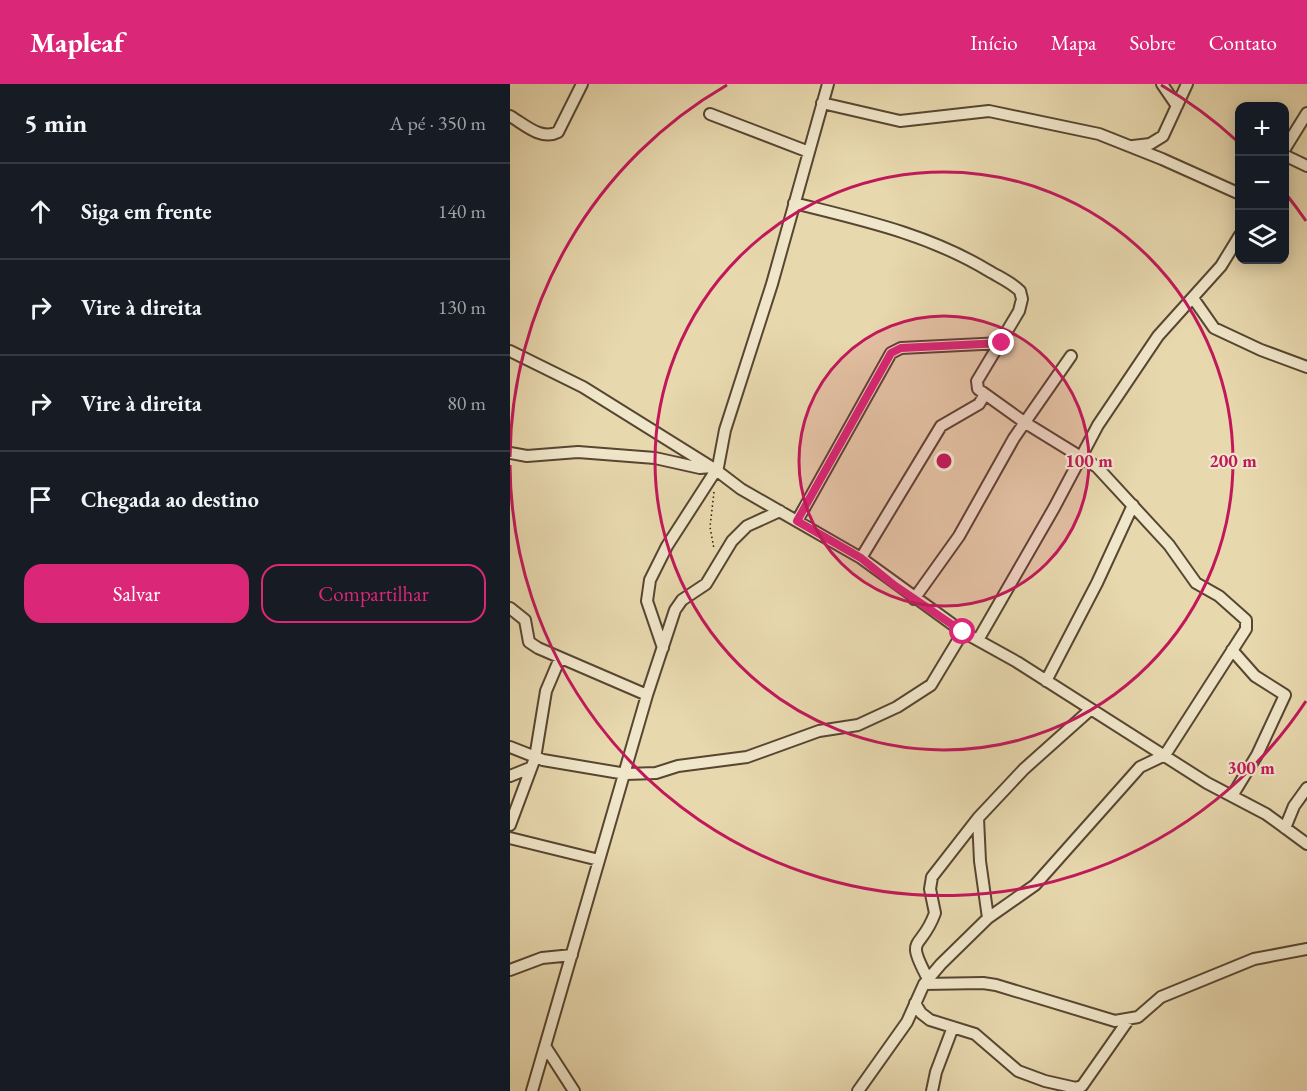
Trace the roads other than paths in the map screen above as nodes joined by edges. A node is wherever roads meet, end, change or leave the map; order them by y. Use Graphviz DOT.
graph roads {
  1 [pos="582,84"];
  2 [pos="828,84"];
  3 [pos="1162,84"];
  4 [pos="1187,84"];
  5 [pos="822,103"];
  6 [pos="1177,106"];
  7 [pos="1307,113"];
  8 [pos="710,114"];
  9 [pos="510,116"];
  10 [pos="1289,142"];
  11 [pos="1133,146"];
  12 [pos="809,152"];
  13 [pos="1286,156"];
  14 [pos="1307,166"];
  15 [pos="1235,192"];
  16 [pos="794,203"];
  17 [pos="1235,242"];
  18 [pos="1193,298"];
  19 [pos="1002,343"];
  20 [pos="510,351"];
  21 [pos="1071,356"];
  22 [pos="1307,367"];
  23 [pos="985,394"];
  24 [pos="1024,422"];
  25 [pos="510,453"];
  26 [pos="1080,456"];
  27 [pos="713,471"];
  28 [pos="1133,505"];
  29 [pos="780,511"];
  30 [pos="797,521"];
  31 [pos="861,558"];
  32 [pos="914,598"];
  33 [pos="510,608"];
  34 [pos="963,632"];
  35 [pos="978,640"];
  36 [pos="663,648"];
  37 [pos="1232,650"];
  38 [pos="560,658"];
  39 [pos="1046,681"];
  40 [pos="647,694"];
  41 [pos="1090,710"];
  42 [pos="510,747"];
  43 [pos="1165,755"];
  44 [pos="532,763"];
  45 [pos="626,774"];
  46 [pos="510,776"];
  47 [pos="1307,788"];
  48 [pos="1232,796"];
  49 [pos="978,818"];
  50 [pos="510,825"];
  51 [pos="1285,828"];
  52 [pos="510,838"];
  53 [pos="1307,844"];
  54 [pos="599,860"];
  55 [pos="988,918"];
  56 [pos="1307,949"];
  57 [pos="572,955"];
  58 [pos="510,970"];
  59 [pos="926,982"];
  60 [pos="915,1002"];
  61 [pos="1129,1019"];
  62 [pos="953,1027"];
  63 [pos="545,1046"];
  64 [pos="532,1091"];
  65 [pos="573,1091"];
  66 [pos="858,1091"];
  67 [pos="933,1091"];
  1 -- 9 [label="street"];
  2 -- 5 [label="street"];
  3 -- 6 [label="street"];
  4 -- 6 [label="street"];
  5 -- 11 [label="street"];
  5 -- 12 [label="street"];
  6 -- 11 [label="street"];
  7 -- 10 [label="street"];
  8 -- 12 [label="street"];
  11 -- 15 [label="street"];
  12 -- 16 [label="street"];
  13 -- 14 [label="street"];
  16 -- 19 [label="street"];
  16 -- 27 [label="street"];
  17 -- 18 [label="street"];
  18 -- 22 [label="street"];
  18 -- 26 [label="street"];
  19 -- 23 [label="street"];
  19 -- 30 [label="street"];
  20 -- 27 [label="street"];
  21 -- 24 [label="street"];
  23 -- 24 [label="street"];
  23 -- 31 [label="street"];
  24 -- 26 [label="street"];
  24 -- 32 [label="street"];
  25 -- 27 [label="street"];
  26 -- 28 [label="street"];
  26 -- 35 [label="street"];
  27 -- 29 [label="street"];
  27 -- 36 [label="street"];
  28 -- 37 [label="street"];
  28 -- 39 [label="street"];
  29 -- 30 [label="street"];
  29 -- 36 [label="street"];
  30 -- 31 [label="street"];
  31 -- 32 [label="street"];
  32 -- 34 [label="street"];
  33 -- 38 [label="street"];
  34 -- 35 [label="street"];
  34 -- 45 [label="street"];
  35 -- 39 [label="street"];
  36 -- 40 [label="street"];
  37 -- 43 [label="street"];
  37 -- 48 [label="street"];
  38 -- 40 [label="street"];
  38 -- 44 [label="street"];
  39 -- 41 [label="street"];
  40 -- 45 [label="street"];
  41 -- 43 [label="street"];
  41 -- 49 [label="street"];
  42 -- 44 [label="street"];
  43 -- 48 [label="street"];
  43 -- 55 [label="street"];
  44 -- 45 [label="street"];
  44 -- 46 [label="street"];
  44 -- 50 [label="street"];
  45 -- 54 [label="street"];
  47 -- 51 [label="street"];
  48 -- 51 [label="street"];
  49 -- 55 [label="street"];
  49 -- 59 [label="street"];
  51 -- 53 [label="street"];
  52 -- 54 [label="street"];
  54 -- 57 [label="street"];
  55 -- 59 [label="street"];
  56 -- 61 [label="street"];
  57 -- 58 [label="street"];
  57 -- 63 [label="street"];
  59 -- 60 [label="street"];
  59 -- 61 [label="street"];
  60 -- 62 [label="street"];
  60 -- 66 [label="street"];
  61 -- 62 [label="street"];
  62 -- 67 [label="street"];
  63 -- 64 [label="street"];
  63 -- 65 [label="street"];
}
